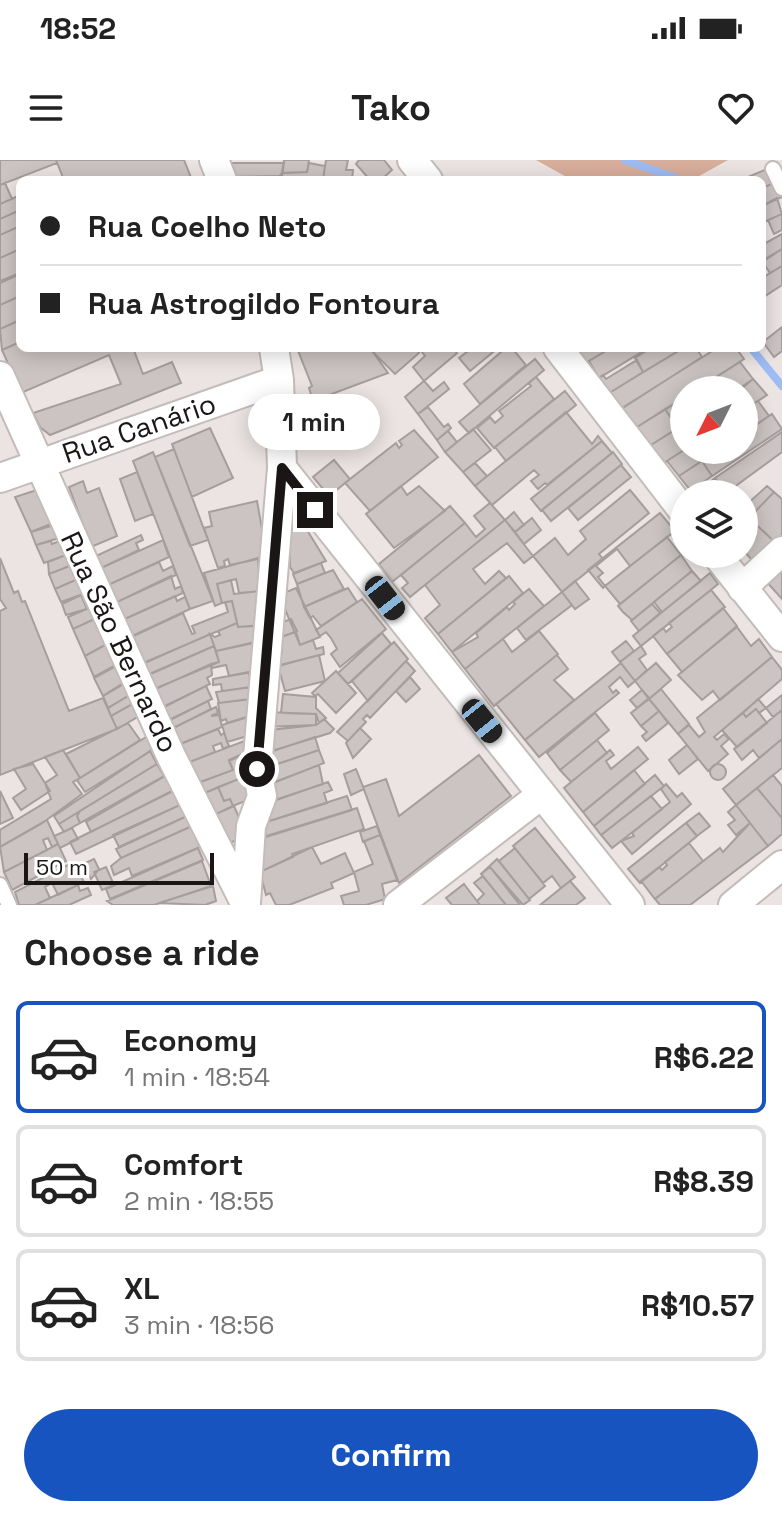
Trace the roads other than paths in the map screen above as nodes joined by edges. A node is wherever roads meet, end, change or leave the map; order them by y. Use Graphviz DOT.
graph roads {
  1 [pos="412,160"];
  2 [pos="773,169"];
  3 [pos="425,176"];
  4 [pos="782,188"];
  5 [pos="275,352"];
  6 [pos="561,352"];
  7 [pos="0,376"];
  8 [pos="279,380"];
  9 [pos="38,462"];
  10 [pos="282,468"];
  11 [pos="0,478"];
  12 [pos="670,494"];
  13 [pos="782,551"];
  14 [pos="727,568"];
  15 [pos="742,588"];
  16 [pos="782,637"];
  17 [pos="541,795"];
  18 [pos="782,865"];
  19 [pos="0,885"];
  20 [pos="9,905"];
  21 [pos="246,905"];
  22 [pos="398,905"];
  23 [pos="630,905"];
  24 [pos="733,905"];
  1 -- 3 [label="street"];
  2 -- 4 [label="lane"];
  5 -- 8 [label="street"];
  6 -- 12 [label="street"];
  7 -- 9 [label="street, Rua São Bernardo"];
  8 -- 9 [label="street, Rua Canário"];
  8 -- 10 [label="street"];
  9 -- 11 [label="street, Rua Canário"];
  9 -- 21 [label="street, Rua São Bernardo"];
  10 -- 17 [label="street"];
  10 -- 21 [label="street"];
  13 -- 15 [label="street"];
  14 -- 15 [label="street"];
  15 -- 16 [label="street"];
  17 -- 22 [label="street"];
  17 -- 23 [label="street"];
  18 -- 24 [label="street"];
  19 -- 20 [label="lane"];
}
